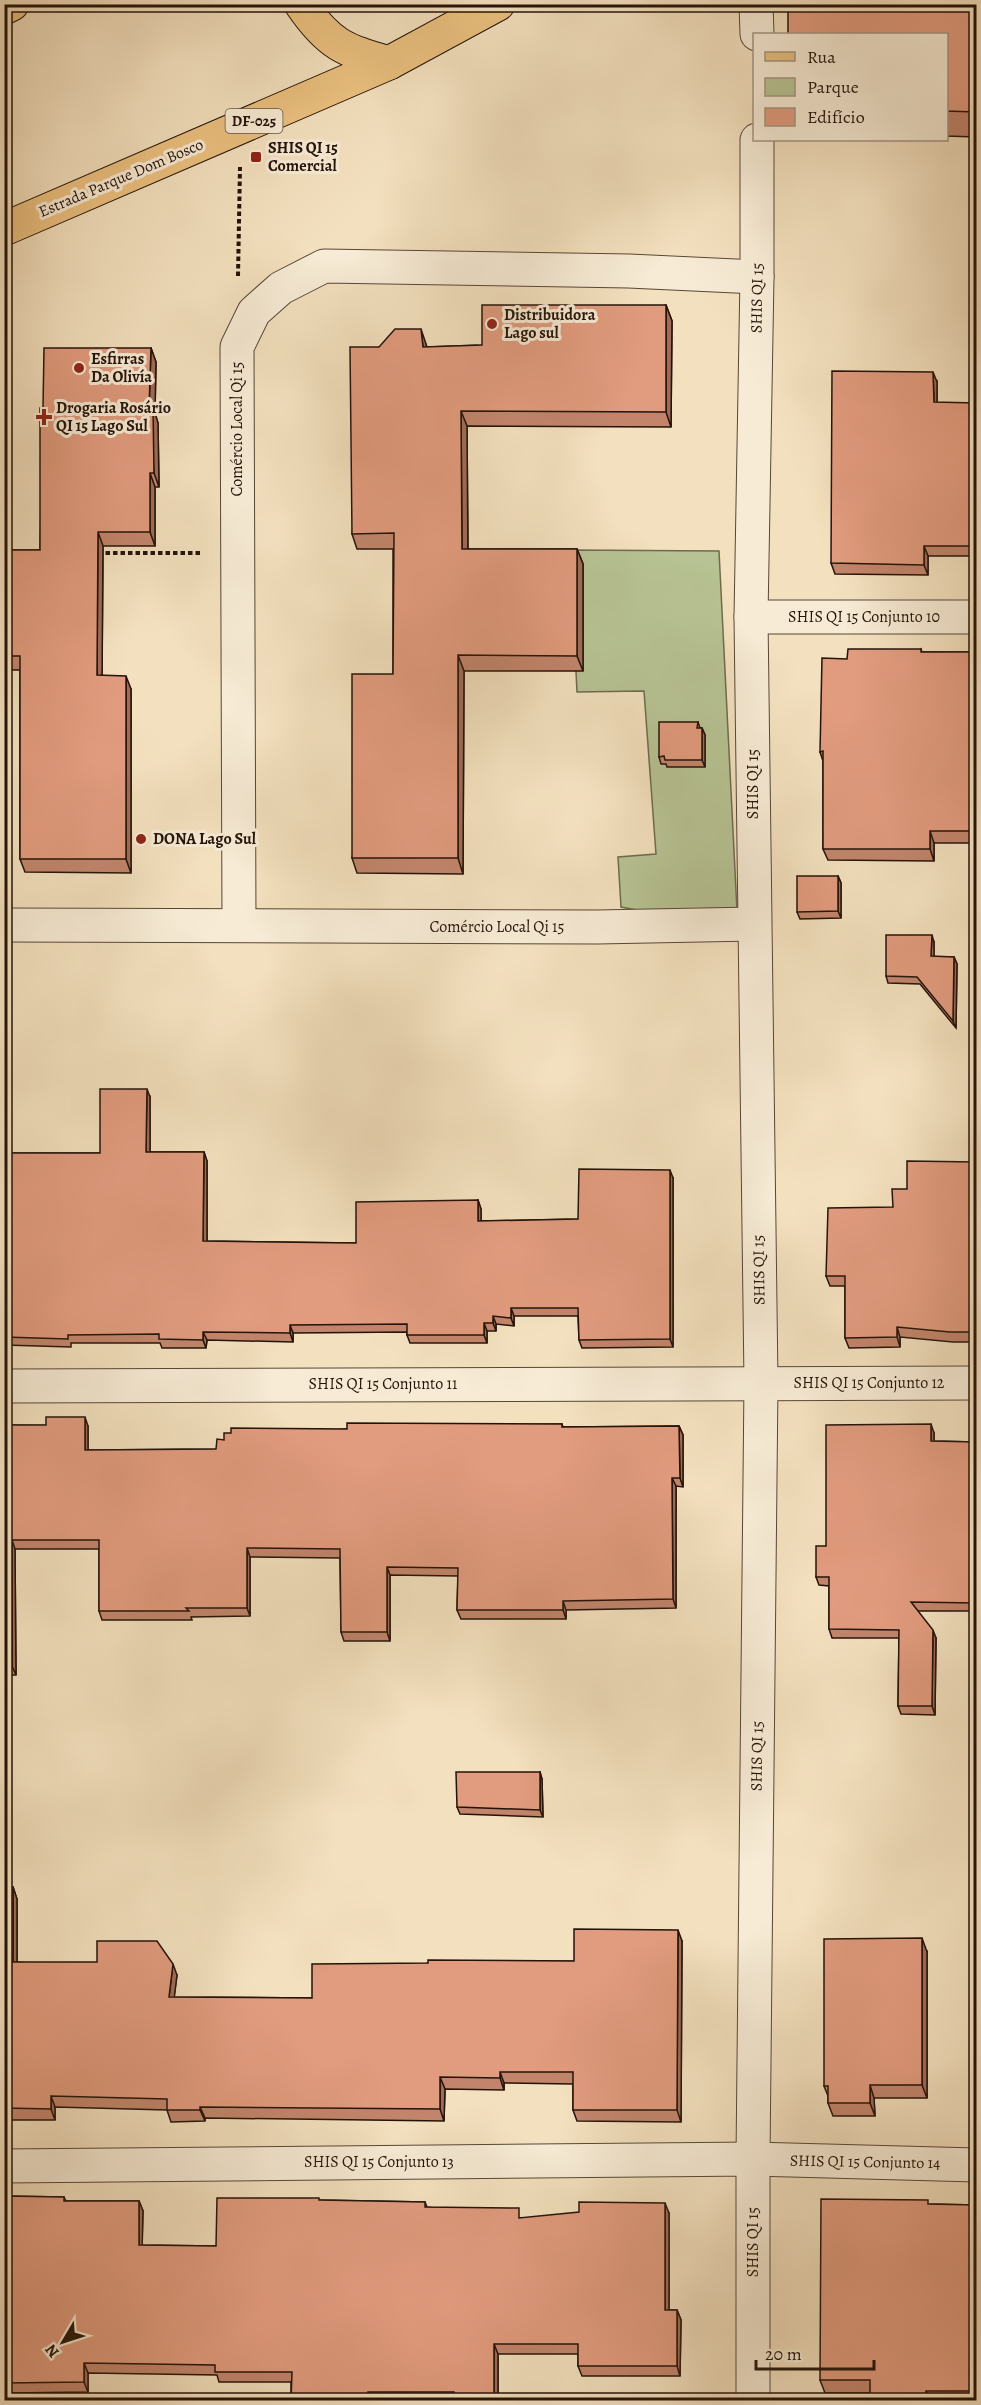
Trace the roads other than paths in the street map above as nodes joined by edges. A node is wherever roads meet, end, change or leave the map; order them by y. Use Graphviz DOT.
graph roads {
  1 [pos="12,4"];
  2 [pos="301,4"];
  3 [pos="498,4"];
  4 [pos="756,4"];
  5 [pos="4,8"];
  6 [pos="756,33"];
  7 [pos="389,63"];
  8 [pos="757,141"];
  9 [pos="4,229"];
  10 [pos="758,277"];
  11 [pos="751,617"];
  12 [pos="976,617"];
  13 [pos="240,924"];
  14 [pos="754,924"];
  15 [pos="4,925"];
  16 [pos="761,1382"];
  17 [pos="976,1383"];
  18 [pos="4,1386"];
  19 [pos="753,2159"];
  20 [pos="976,2165"];
  21 [pos="4,2166"];
  22 [pos="753,2400"];
  1 -- 5 [label="main road"];
  2 -- 7 [label="main road"];
  3 -- 7 [label="main road, Estrada Parque Dom Bosco / DF-025"];
  4 -- 6 [label="street"];
  7 -- 9 [label="main road, Estrada Parque Dom Bosco / DF-025"];
  8 -- 10 [label="street, SHIS QI 15"];
  10 -- 11 [label="street, SHIS QI 15"];
  10 -- 13 [label="street, Comércio Local Qi 15"];
  11 -- 12 [label="street, SHIS QI 15 Conjunto 10"];
  11 -- 14 [label="street, SHIS QI 15"];
  13 -- 14 [label="street, Comércio Local Qi 15"];
  13 -- 15 [label="street, Comércio Local Qi 15"];
  14 -- 16 [label="street, SHIS QI 15"];
  16 -- 17 [label="street, SHIS QI 15 Conjunto 12"];
  16 -- 18 [label="street, SHIS QI 15 Conjunto 11"];
  16 -- 19 [label="street, SHIS QI 15"];
  19 -- 20 [label="street, SHIS QI 15 Conjunto 14"];
  19 -- 21 [label="street, SHIS QI 15 Conjunto 13"];
  19 -- 22 [label="street, SHIS QI 15"];
}
